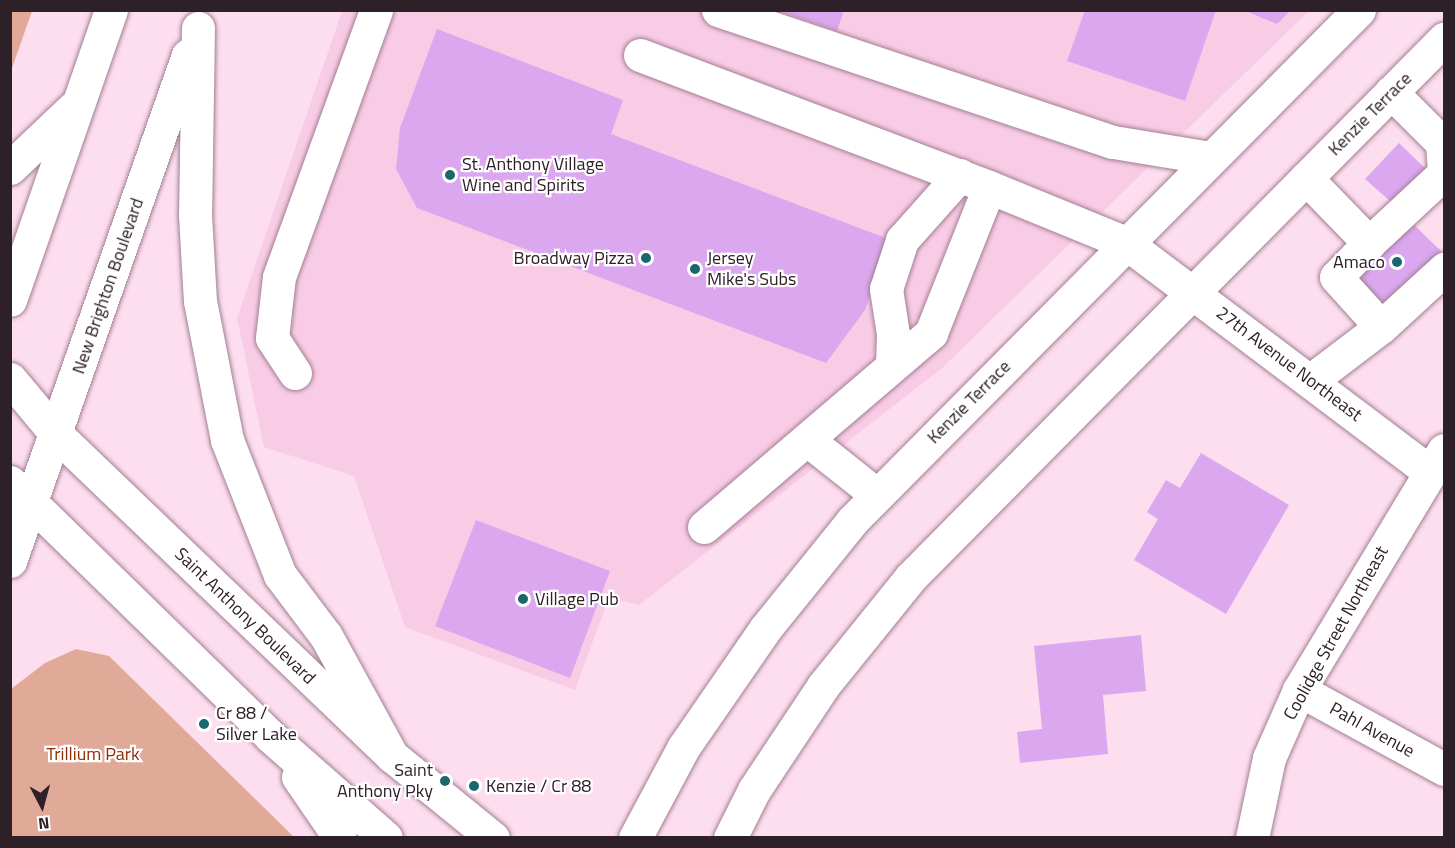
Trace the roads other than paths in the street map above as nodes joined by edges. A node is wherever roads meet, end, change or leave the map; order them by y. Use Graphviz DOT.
graph roads {
  1 [pos="111,10"];
  2 [pos="376,10"];
  3 [pos="718,10"];
  4 [pos="1359,10"];
  5 [pos="200,19"];
  6 [pos="1444,39"];
  7 [pos="640,55"];
  8 [pos="1391,92"];
  9 [pos="81,100"];
  10 [pos="1211,158"];
  11 [pos="10,168"];
  12 [pos="1444,171"];
  13 [pos="1306,178"];
  14 [pos="974,181"];
  15 [pos="1126,243"];
  16 [pos="1369,243"];
  17 [pos="1444,269"];
  18 [pos="1193,291"];
  19 [pos="10,300"];
  20 [pos="1380,327"];
  21 [pos="892,363"];
  22 [pos="295,373"];
  23 [pos="10,379"];
  24 [pos="1310,381"];
  25 [pos="57,435"];
  26 [pos="809,441"];
  27 [pos="1437,461"];
  28 [pos="21,492"];
  29 [pos="877,495"];
  30 [pos="704,527"];
  31 [pos="10,561"];
  32 [pos="1299,690"];
  33 [pos="270,736"];
  34 [pos="392,756"];
  35 [pos="1444,769"];
  36 [pos="754,790"];
  37 [pos="340,837"];
  38 [pos="386,837"];
  39 [pos="493,837"];
  40 [pos="635,837"];
  41 [pos="730,837"];
  42 [pos="754,837"];
  43 [pos="1252,837"];
  1 -- 9 [label="main road"];
  2 -- 22 [label="main road"];
  3 -- 10 [label="main road"];
  4 -- 10 [label="main road, Kenzie Terrace"];
  5 -- 25 [label="main road, New Brighton Boulevard"];
  5 -- 34 [label="main road"];
  6 -- 8 [label="main road, Kenzie Terrace"];
  7 -- 14 [label="main road, 27th Avenue Northeast"];
  8 -- 12 [label="main road"];
  8 -- 13 [label="main road, Kenzie Terrace"];
  9 -- 11 [label="main road"];
  9 -- 19 [label="main road"];
  10 -- 15 [label="main road, Kenzie Terrace"];
  12 -- 16 [label="main road"];
  13 -- 16 [label="main road"];
  13 -- 18 [label="main road, Kenzie Terrace"];
  14 -- 15 [label="main road, 27th Avenue Northeast"];
  14 -- 21 [label="main road"];
  14 -- 21 [label="main road"];
  15 -- 18 [label="main road, 27th Avenue Northeast"];
  15 -- 29 [label="main road, Kenzie Terrace"];
  16 -- 20 [label="main road"];
  17 -- 20 [label="main road"];
  18 -- 24 [label="main road, 27th Avenue Northeast"];
  18 -- 36 [label="main road, Kenzie Terrace"];
  20 -- 24 [label="main road"];
  21 -- 26 [label="main road"];
  23 -- 25 [label="main road, Saint Anthony Boulevard"];
  24 -- 27 [label="main road, 27th Avenue Northeast"];
  25 -- 28 [label="main road, New Brighton Boulevard"];
  25 -- 34 [label="main road, Saint Anthony Boulevard"];
  26 -- 29 [label="main road"];
  26 -- 30 [label="main road"];
  27 -- 32 [label="main road, Coolidge Street Northeast"];
  28 -- 31 [label="main road, New Brighton Boulevard"];
  28 -- 33 [label="main road"];
  29 -- 40 [label="main road, Kenzie Terrace"];
  32 -- 35 [label="main road, Pahl Avenue"];
  32 -- 43 [label="main road, Coolidge Street Northeast"];
  33 -- 37 [label="main road"];
  33 -- 38 [label="main road"];
  34 -- 39 [label="main road, Saint Anthony Boulevard"];
  36 -- 41 [label="main road, Kenzie Terrace"];
  36 -- 42 [label="main road"];
}
